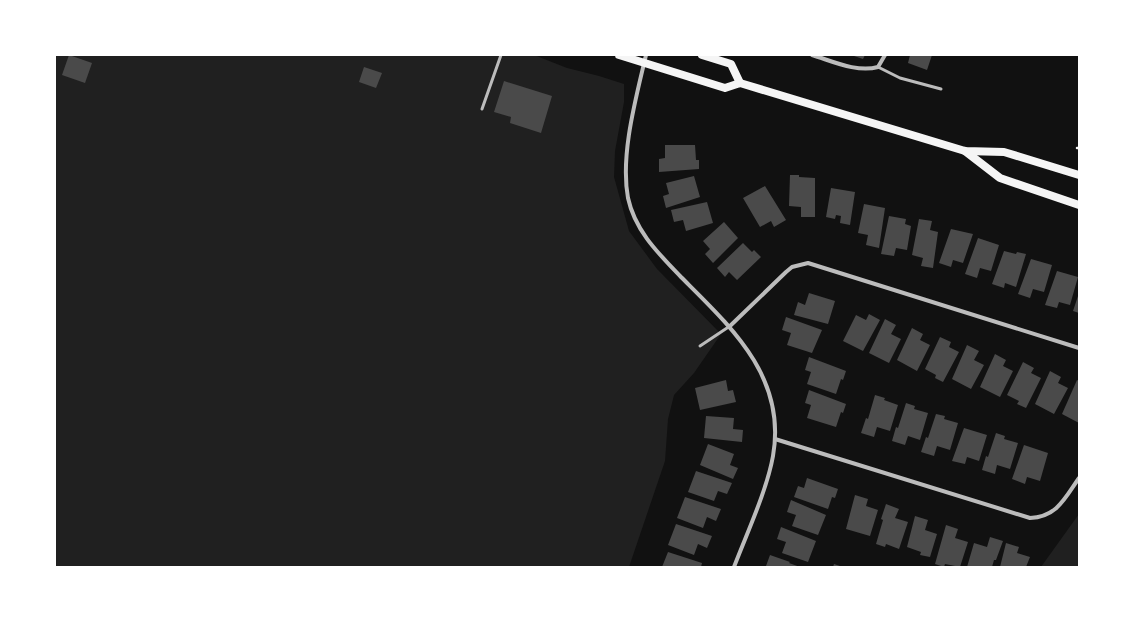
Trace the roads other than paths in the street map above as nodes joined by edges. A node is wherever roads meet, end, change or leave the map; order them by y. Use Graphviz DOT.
graph roads {
  1 [pos="500,55"];
  2 [pos="619,55"];
  3 [pos="702,55"];
  4 [pos="812,55"];
  5 [pos="885,55"];
  6 [pos="645,59"];
  7 [pos="878,67"];
  8 [pos="740,83"];
  9 [pos="941,89"];
  10 [pos="482,109"];
  11 [pos="965,151"];
  12 [pos="1079,175"];
  13 [pos="1079,205"];
  14 [pos="730,326"];
  15 [pos="700,346"];
  16 [pos="1079,348"];
  17 [pos="775,439"];
  18 [pos="1079,478"];
  19 [pos="734,567"];
  1 -- 10 [label="lane"];
  2 -- 6 [label="main road"];
  3 -- 8 [label="main road"];
  4 -- 7 [label="street"];
  5 -- 7 [label="street"];
  6 -- 8 [label="main road"];
  6 -- 14 [label="street"];
  7 -- 9 [label="lane"];
  8 -- 11 [label="main road"];
  11 -- 12 [label="main road"];
  11 -- 13 [label="main road"];
  14 -- 15 [label="lane"];
  14 -- 16 [label="street"];
  14 -- 17 [label="street"];
  17 -- 18 [label="street"];
  17 -- 19 [label="street"];
}
